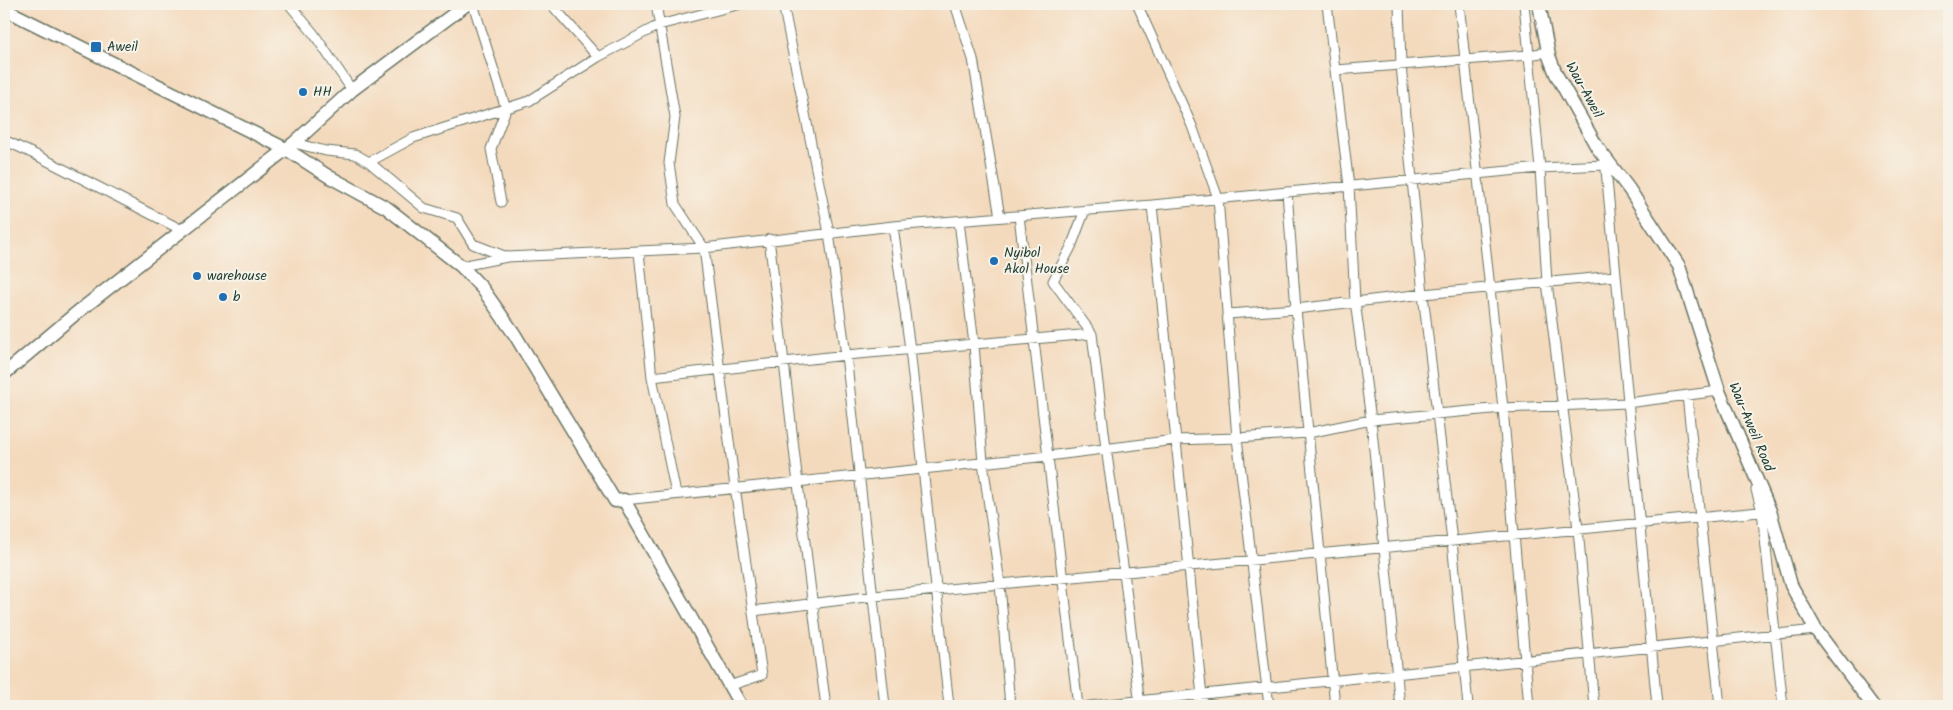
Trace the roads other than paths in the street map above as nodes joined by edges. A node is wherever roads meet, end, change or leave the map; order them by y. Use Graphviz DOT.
graph roads {
  1 [pos="289,4"];
  2 [pos="467,4"];
  3 [pos="473,4"];
  4 [pos="551,4"];
  5 [pos="656,4"];
  6 [pos="741,4"];
  7 [pos="783,4"];
  8 [pos="955,4"];
  9 [pos="1137,4"];
  10 [pos="1327,4"];
  11 [pos="1399,4"];
  12 [pos="1459,4"];
  13 [pos="1524,4"];
  14 [pos="1540,4"];
  15 [pos="4,9"];
  16 [pos="659,25"];
  17 [pos="1548,52"];
  18 [pos="1528,55"];
  19 [pos="598,57"];
  20 [pos="1465,60"];
  21 [pos="1401,65"];
  22 [pos="1336,70"];
  23 [pos="352,90"];
  24 [pos="506,109"];
  25 [pos="4,140"];
  26 [pos="290,146"];
  27 [pos="369,162"];
  28 [pos="1605,162"];
  29 [pos="1540,168"];
  30 [pos="1478,174"];
  31 [pos="1413,180"];
  32 [pos="1349,186"];
  33 [pos="1287,192"];
  34 [pos="1218,198"];
  35 [pos="501,202"];
  36 [pos="1152,205"];
  37 [pos="1085,210"];
  38 [pos="1019,216"];
  39 [pos="1000,217"];
  40 [pos="959,221"];
  41 [pos="893,226"];
  42 [pos="182,230"];
  43 [pos="829,233"];
  44 [pos="769,239"];
  45 [pos="704,248"];
  46 [pos="640,252"];
  47 [pos="507,258"];
  48 [pos="461,266"];
  49 [pos="1615,276"];
  50 [pos="1548,282"];
  51 [pos="1490,288"];
  52 [pos="1424,294"];
  53 [pos="1355,301"];
  54 [pos="1296,309"];
  55 [pos="1228,314"];
  56 [pos="1092,334"];
  57 [pos="1034,339"];
  58 [pos="974,344"];
  59 [pos="910,349"];
  60 [pos="846,355"];
  61 [pos="784,361"];
  62 [pos="720,369"];
  63 [pos="4,374"];
  64 [pos="652,378"];
  65 [pos="1719,391"];
  66 [pos="1687,395"];
  67 [pos="1627,404"];
  68 [pos="1563,406"];
  69 [pos="1503,408"];
  70 [pos="1438,415"];
  71 [pos="1371,420"];
  72 [pos="1308,432"];
  73 [pos="1237,438"];
  74 [pos="1175,440"];
  75 [pos="1106,448"];
  76 [pos="1048,456"];
  77 [pos="983,463"];
  78 [pos="922,469"];
  79 [pos="859,476"];
  80 [pos="799,482"];
  81 [pos="735,487"];
  82 [pos="676,494"];
  83 [pos="624,500"];
  84 [pos="1766,511"];
  85 [pos="1701,517"];
  86 [pos="1641,523"];
  87 [pos="1578,529"];
  88 [pos="1514,535"];
  89 [pos="1452,541"];
  90 [pos="1383,547"];
  91 [pos="1319,553"];
  92 [pos="1252,558"];
  93 [pos="1190,566"];
  94 [pos="1124,572"];
  95 [pos="1062,578"];
  96 [pos="1000,584"];
  97 [pos="936,590"];
  98 [pos="874,596"];
  99 [pos="812,602"];
  100 [pos="753,611"];
  101 [pos="1816,630"];
  102 [pos="1776,635"];
  103 [pos="1713,641"];
  104 [pos="1651,648"];
  105 [pos="1589,654"];
  106 [pos="1526,661"];
  107 [pos="1464,668"];
  108 [pos="1397,674"];
  109 [pos="1332,681"];
  110 [pos="729,686"];
  111 [pos="1267,688"];
  112 [pos="1202,694"];
  113 [pos="1139,704"];
  114 [pos="740,706"];
  115 [pos="826,706"];
  116 [pos="886,706"];
  117 [pos="948,706"];
  118 [pos="1010,706"];
  119 [pos="1078,706"];
  120 [pos="1089,706"];
  121 [pos="1204,706"];
  122 [pos="1269,706"];
  123 [pos="1335,706"];
  124 [pos="1400,706"];
  125 [pos="1468,706"];
  126 [pos="1530,706"];
  127 [pos="1594,706"];
  128 [pos="1657,706"];
  129 [pos="1720,706"];
  130 [pos="1783,706"];
  131 [pos="1873,706"];
  1 -- 23 [label="street"];
  2 -- 23 [label="street"];
  3 -- 24 [label="street"];
  4 -- 19 [label="street"];
  5 -- 16 [label="street"];
  6 -- 16 [label="street"];
  7 -- 43 [label="street"];
  8 -- 39 [label="street"];
  9 -- 34 [label="street"];
  10 -- 22 [label="street"];
  11 -- 21 [label="street"];
  12 -- 20 [label="street"];
  13 -- 18 [label="street"];
  14 -- 17 [label="street, Wau-Aweil"];
  15 -- 26 [label="street"];
  16 -- 19 [label="street"];
  16 -- 45 [label="street"];
  17 -- 18 [label="street"];
  17 -- 28 [label="street, Wau-Aweil"];
  18 -- 20 [label="street"];
  18 -- 29 [label="street"];
  19 -- 24 [label="street"];
  20 -- 21 [label="street"];
  20 -- 30 [label="street"];
  21 -- 22 [label="street"];
  21 -- 31 [label="street"];
  22 -- 32 [label="street"];
  23 -- 26 [label="street"];
  24 -- 27 [label="street"];
  24 -- 35 [label="street"];
  25 -- 42 [label="street"];
  26 -- 27 [label="street"];
  26 -- 42 [label="street"];
  26 -- 48 [label="street"];
  27 -- 47 [label="street"];
  28 -- 29 [label="street"];
  28 -- 49 [label="street"];
  28 -- 65 [label="street, Wau-Aweil Road"];
  29 -- 30 [label="street"];
  29 -- 50 [label="street"];
  30 -- 31 [label="street"];
  30 -- 51 [label="street"];
  31 -- 32 [label="street"];
  31 -- 52 [label="street"];
  32 -- 33 [label="street"];
  32 -- 53 [label="street"];
  33 -- 34 [label="street"];
  33 -- 54 [label="street"];
  34 -- 36 [label="street"];
  34 -- 55 [label="street"];
  36 -- 37 [label="street"];
  36 -- 74 [label="street"];
  37 -- 38 [label="street"];
  37 -- 56 [label="street"];
  38 -- 39 [label="street"];
  38 -- 57 [label="street"];
  39 -- 40 [label="street"];
  40 -- 41 [label="street"];
  40 -- 58 [label="street"];
  41 -- 43 [label="street"];
  41 -- 59 [label="street"];
  42 -- 63 [label="street"];
  43 -- 44 [label="street"];
  43 -- 60 [label="street"];
  44 -- 45 [label="street"];
  44 -- 61 [label="street"];
  45 -- 46 [label="street"];
  45 -- 62 [label="street"];
  46 -- 47 [label="street"];
  46 -- 64 [label="street"];
  47 -- 48 [label="street"];
  48 -- 83 [label="street"];
  49 -- 50 [label="street"];
  49 -- 67 [label="street"];
  50 -- 51 [label="street"];
  50 -- 68 [label="street"];
  51 -- 52 [label="street"];
  51 -- 69 [label="street"];
  52 -- 53 [label="street"];
  52 -- 70 [label="street"];
  53 -- 54 [label="street"];
  53 -- 71 [label="street"];
  54 -- 55 [label="street"];
  54 -- 72 [label="street"];
  55 -- 73 [label="street"];
  56 -- 57 [label="street"];
  56 -- 75 [label="street"];
  57 -- 58 [label="street"];
  57 -- 76 [label="street"];
  58 -- 59 [label="street"];
  58 -- 77 [label="street"];
  59 -- 60 [label="street"];
  59 -- 78 [label="street"];
  60 -- 61 [label="street"];
  60 -- 79 [label="street"];
  61 -- 62 [label="street"];
  61 -- 80 [label="street"];
  62 -- 64 [label="street"];
  62 -- 81 [label="street"];
  64 -- 82 [label="street"];
  65 -- 66 [label="street"];
  65 -- 84 [label="street, Wau-Aweil Road"];
  66 -- 67 [label="street"];
  66 -- 85 [label="street"];
  67 -- 68 [label="street"];
  67 -- 86 [label="street"];
  68 -- 69 [label="street"];
  68 -- 87 [label="street"];
  69 -- 70 [label="street"];
  69 -- 88 [label="street"];
  70 -- 71 [label="street"];
  70 -- 89 [label="street"];
  71 -- 72 [label="street"];
  71 -- 90 [label="street"];
  72 -- 73 [label="street"];
  72 -- 91 [label="street"];
  73 -- 74 [label="street"];
  73 -- 92 [label="street"];
  74 -- 75 [label="street"];
  74 -- 93 [label="street"];
  75 -- 76 [label="street"];
  75 -- 94 [label="street"];
  76 -- 77 [label="street"];
  76 -- 95 [label="street"];
  77 -- 78 [label="street"];
  77 -- 96 [label="street"];
  78 -- 79 [label="street"];
  78 -- 97 [label="street"];
  79 -- 80 [label="street"];
  79 -- 98 [label="street"];
  80 -- 81 [label="street"];
  80 -- 99 [label="street"];
  81 -- 82 [label="street"];
  81 -- 100 [label="street"];
  82 -- 83 [label="street"];
  83 -- 110 [label="street"];
  84 -- 85 [label="street"];
  84 -- 101 [label="street, Wau-Aweil Road"];
  84 -- 102 [label="street"];
  85 -- 86 [label="street"];
  85 -- 103 [label="street"];
  86 -- 87 [label="street"];
  86 -- 104 [label="street"];
  87 -- 88 [label="street"];
  87 -- 105 [label="street"];
  88 -- 89 [label="street"];
  88 -- 106 [label="street"];
  89 -- 90 [label="street"];
  89 -- 107 [label="street"];
  90 -- 91 [label="street"];
  90 -- 108 [label="street"];
  91 -- 92 [label="street"];
  91 -- 109 [label="street"];
  92 -- 93 [label="street"];
  92 -- 111 [label="street"];
  93 -- 94 [label="street"];
  93 -- 112 [label="street"];
  94 -- 95 [label="street"];
  94 -- 113 [label="street"];
  95 -- 96 [label="street"];
  95 -- 119 [label="street"];
  96 -- 97 [label="street"];
  96 -- 118 [label="street"];
  97 -- 98 [label="street"];
  97 -- 117 [label="street"];
  98 -- 99 [label="street"];
  98 -- 116 [label="street"];
  99 -- 100 [label="street"];
  99 -- 115 [label="street"];
  100 -- 110 [label="street"];
  101 -- 102 [label="street"];
  101 -- 131 [label="street, Wau-Aweil Road"];
  102 -- 103 [label="street"];
  102 -- 130 [label="street"];
  103 -- 104 [label="street"];
  103 -- 129 [label="street"];
  104 -- 105 [label="street"];
  104 -- 128 [label="street"];
  105 -- 106 [label="street"];
  105 -- 127 [label="street"];
  106 -- 107 [label="street"];
  106 -- 126 [label="street"];
  107 -- 108 [label="street"];
  107 -- 125 [label="street"];
  108 -- 109 [label="street"];
  108 -- 124 [label="street"];
  109 -- 111 [label="street"];
  109 -- 123 [label="street"];
  110 -- 114 [label="street"];
  111 -- 112 [label="street"];
  111 -- 122 [label="street"];
  112 -- 113 [label="street"];
  112 -- 121 [label="street"];
  113 -- 120 [label="street"];
}
